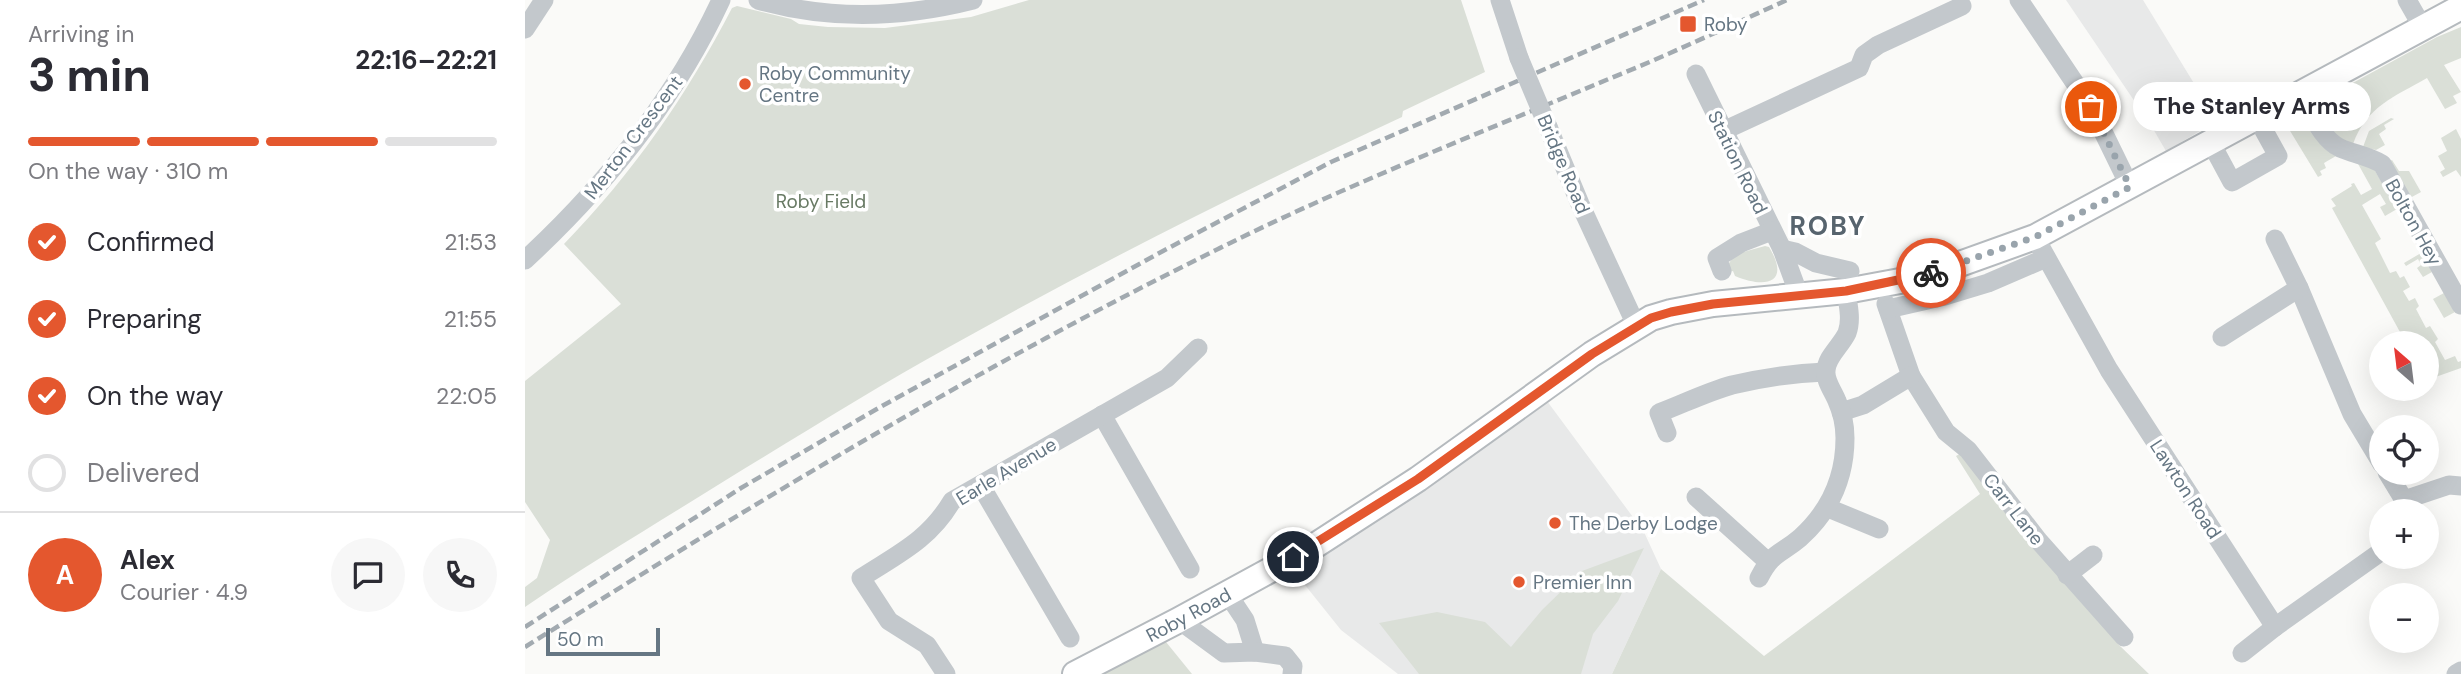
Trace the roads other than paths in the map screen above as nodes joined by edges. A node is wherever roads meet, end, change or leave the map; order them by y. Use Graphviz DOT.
graph roads {
  1 [pos="544,0"];
  2 [pos="721,0"];
  3 [pos="758,0"];
  4 [pos="973,0"];
  5 [pos="1500,0"];
  6 [pos="2019,0"];
  7 [pos="2407,0"];
  8 [pos="1962,6"];
  9 [pos="2461,7"];
  10 [pos="2423,28"];
  11 [pos="525,29"];
  12 [pos="1696,74"];
  13 [pos="2300,94"];
  14 [pos="2257,118"];
  15 [pos="1723,131"];
  16 [pos="2211,143"];
  17 [pos="2130,187"];
  18 [pos="1772,230"];
  19 [pos="2274,239"];
  20 [pos="2041,248"];
  21 [pos="1782,249"];
  22 [pos="525,260"];
  23 [pos="1723,271"];
  24 [pos="1848,281"];
  25 [pos="2299,288"];
  26 [pos="1799,295"];
  27 [pos="2461,305"];
  28 [pos="1636,325"];
  29 [pos="2222,337"];
  30 [pos="1198,348"];
  31 [pos="1825,372"];
  32 [pos="1912,376"];
  33 [pos="1841,412"];
  34 [pos="1102,415"];
  35 [pos="1667,433"];
  36 [pos="2369,442"];
  37 [pos="981,486"];
  38 [pos="2461,486"];
  39 [pos="1696,497"];
  40 [pos="2418,499"];
  41 [pos="1828,508"];
  42 [pos="1879,529"];
  43 [pos="2094,555"];
  44 [pos="2369,560"];
  45 [pos="1190,569"];
  46 [pos="2067,575"];
  47 [pos="1227,593"];
  48 [pos="1179,620"];
  49 [pos="2276,627"];
  50 [pos="2124,637"];
  51 [pos="1070,638"];
  52 [pos="1255,652"];
  53 [pos="2242,653"];
  54 [pos="2461,671"];
  55 [pos="946,674"];
  56 [pos="1075,674"];
  57 [pos="1292,674"];
  58 [pos="2456,674"];
  1 -- 11 [label="street"];
  2 -- 22 [label="street, Merton Crescent"];
  3 -- 4 [label="street"];
  5 -- 28 [label="street, Bridge Road, bridge"];
  6 -- 17 [label="street"];
  7 -- 10 [label="street"];
  8 -- 15 [label="street"];
  9 -- 10 [label="main road, Roby Road"];
  10 -- 13 [label="main road, Roby Road"];
  12 -- 15 [label="street, Station Road"];
  13 -- 14 [label="main road, Roby Road"];
  13 -- 27 [label="street, Bolton Hey"];
  14 -- 16 [label="main road, Roby Road"];
  14 -- 16 [label="street"];
  15 -- 18 [label="street, Station Road"];
  16 -- 17 [label="main road, Roby Road"];
  17 -- 20 [label="main road, Roby Road"];
  18 -- 21 [label="street, Station Road"];
  18 -- 23 [label="street"];
  19 -- 25 [label="street"];
  20 -- 24 [label="main road, Roby Road"];
  20 -- 32 [label="street, Carr Lane"];
  20 -- 49 [label="street, Lawton Road"];
  21 -- 24 [label="street"];
  21 -- 26 [label="street, Station Road"];
  24 -- 26 [label="main road, Roby Road"];
  24 -- 31 [label="street"];
  25 -- 29 [label="street"];
  25 -- 36 [label="street"];
  26 -- 28 [label="main road, Roby Road"];
  28 -- 47 [label="main road, Roby Road"];
  30 -- 34 [label="street, Earle Avenue"];
  31 -- 33 [label="street"];
  31 -- 35 [label="street"];
  32 -- 33 [label="street"];
  32 -- 46 [label="street, Carr Lane"];
  33 -- 41 [label="street"];
  34 -- 37 [label="street, Earle Avenue"];
  34 -- 45 [label="street"];
  37 -- 51 [label="street"];
  37 -- 55 [label="street, Earle Avenue"];
  38 -- 40 [label="street"];
  39 -- 41 [label="street"];
  41 -- 42 [label="street"];
  43 -- 46 [label="street"];
  44 -- 49 [label="street"];
  46 -- 50 [label="street, Carr Lane"];
  47 -- 48 [label="main road, Roby Road"];
  47 -- 52 [label="street"];
  48 -- 52 [label="street"];
  48 -- 56 [label="main road, Roby Road"];
  49 -- 53 [label="street"];
  52 -- 57 [label="street"];
  54 -- 58 [label="street"];
}
